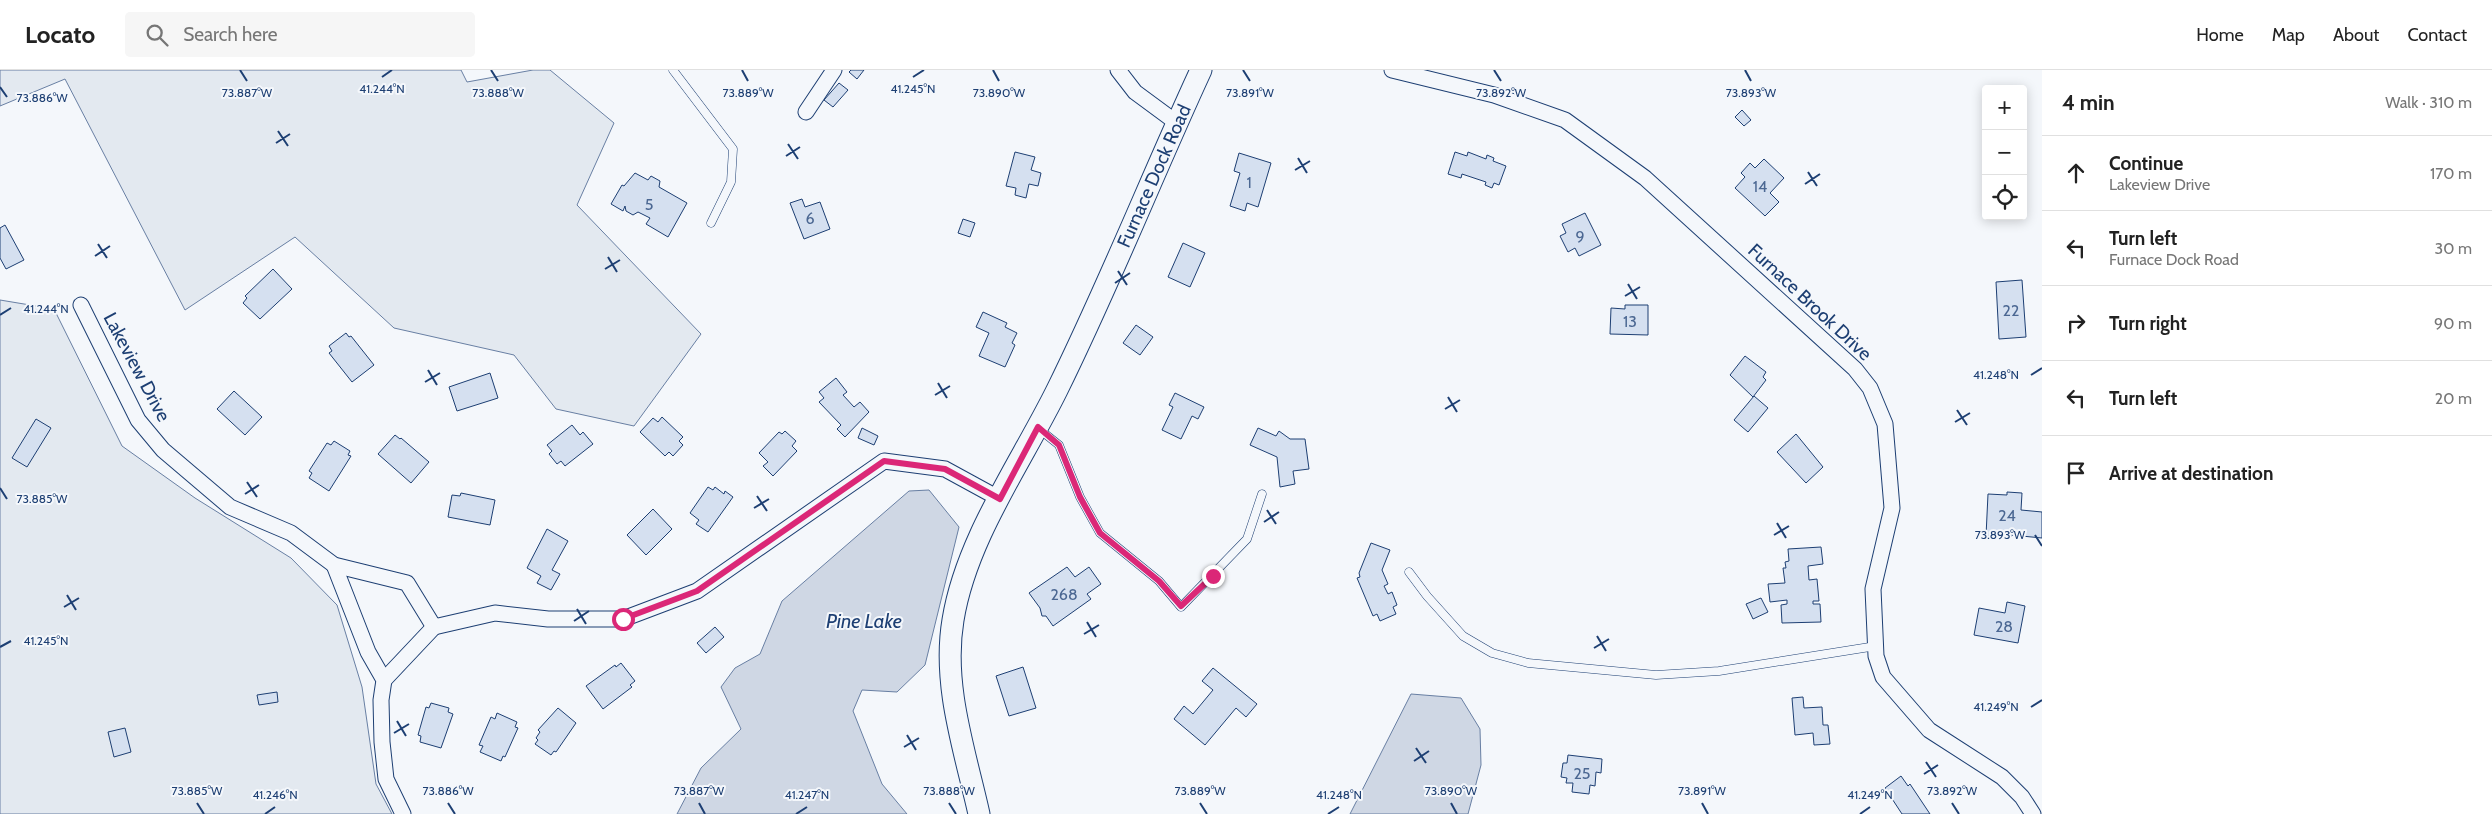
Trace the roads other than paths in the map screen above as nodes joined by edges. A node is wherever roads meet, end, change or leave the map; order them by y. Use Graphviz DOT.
graph roads {
  1 [pos="673,70"];
  2 [pos="834,70"];
  3 [pos="1118,70"];
  4 [pos="1201,70"];
  5 [pos="1392,70"];
  6 [pos="806,112"];
  7 [pos="1177,123"];
  8 [pos="710,223"];
  9 [pos="81,305"];
  10 [pos="1038,427"];
  11 [pos="1262,494"];
  12 [pos="1000,499"];
  13 [pos="334,565"];
  14 [pos="1409,572"];
  15 [pos="434,627"];
  16 [pos="1876,646"];
  17 [pos="384,680"];
  18 [pos="403,814"];
  19 [pos="979,814"];
  20 [pos="2033,814"];
  1 -- 8 [label="lane"];
  2 -- 6 [label="street"];
  3 -- 7 [label="street"];
  4 -- 7 [label="street, Furnace Dock Road"];
  5 -- 16 [label="street, Furnace Brook Drive"];
  7 -- 10 [label="street, Furnace Dock Road"];
  9 -- 13 [label="street, Lakeview Drive"];
  10 -- 11 [label="lane"];
  10 -- 12 [label="street, Furnace Dock Road"];
  12 -- 15 [label="street"];
  12 -- 19 [label="street, Furnace Dock Road"];
  13 -- 15 [label="street, Lakeview Drive"];
  13 -- 17 [label="street"];
  14 -- 16 [label="lane"];
  15 -- 17 [label="street"];
  16 -- 20 [label="street, Furnace Brook Drive"];
  17 -- 18 [label="street"];
}
